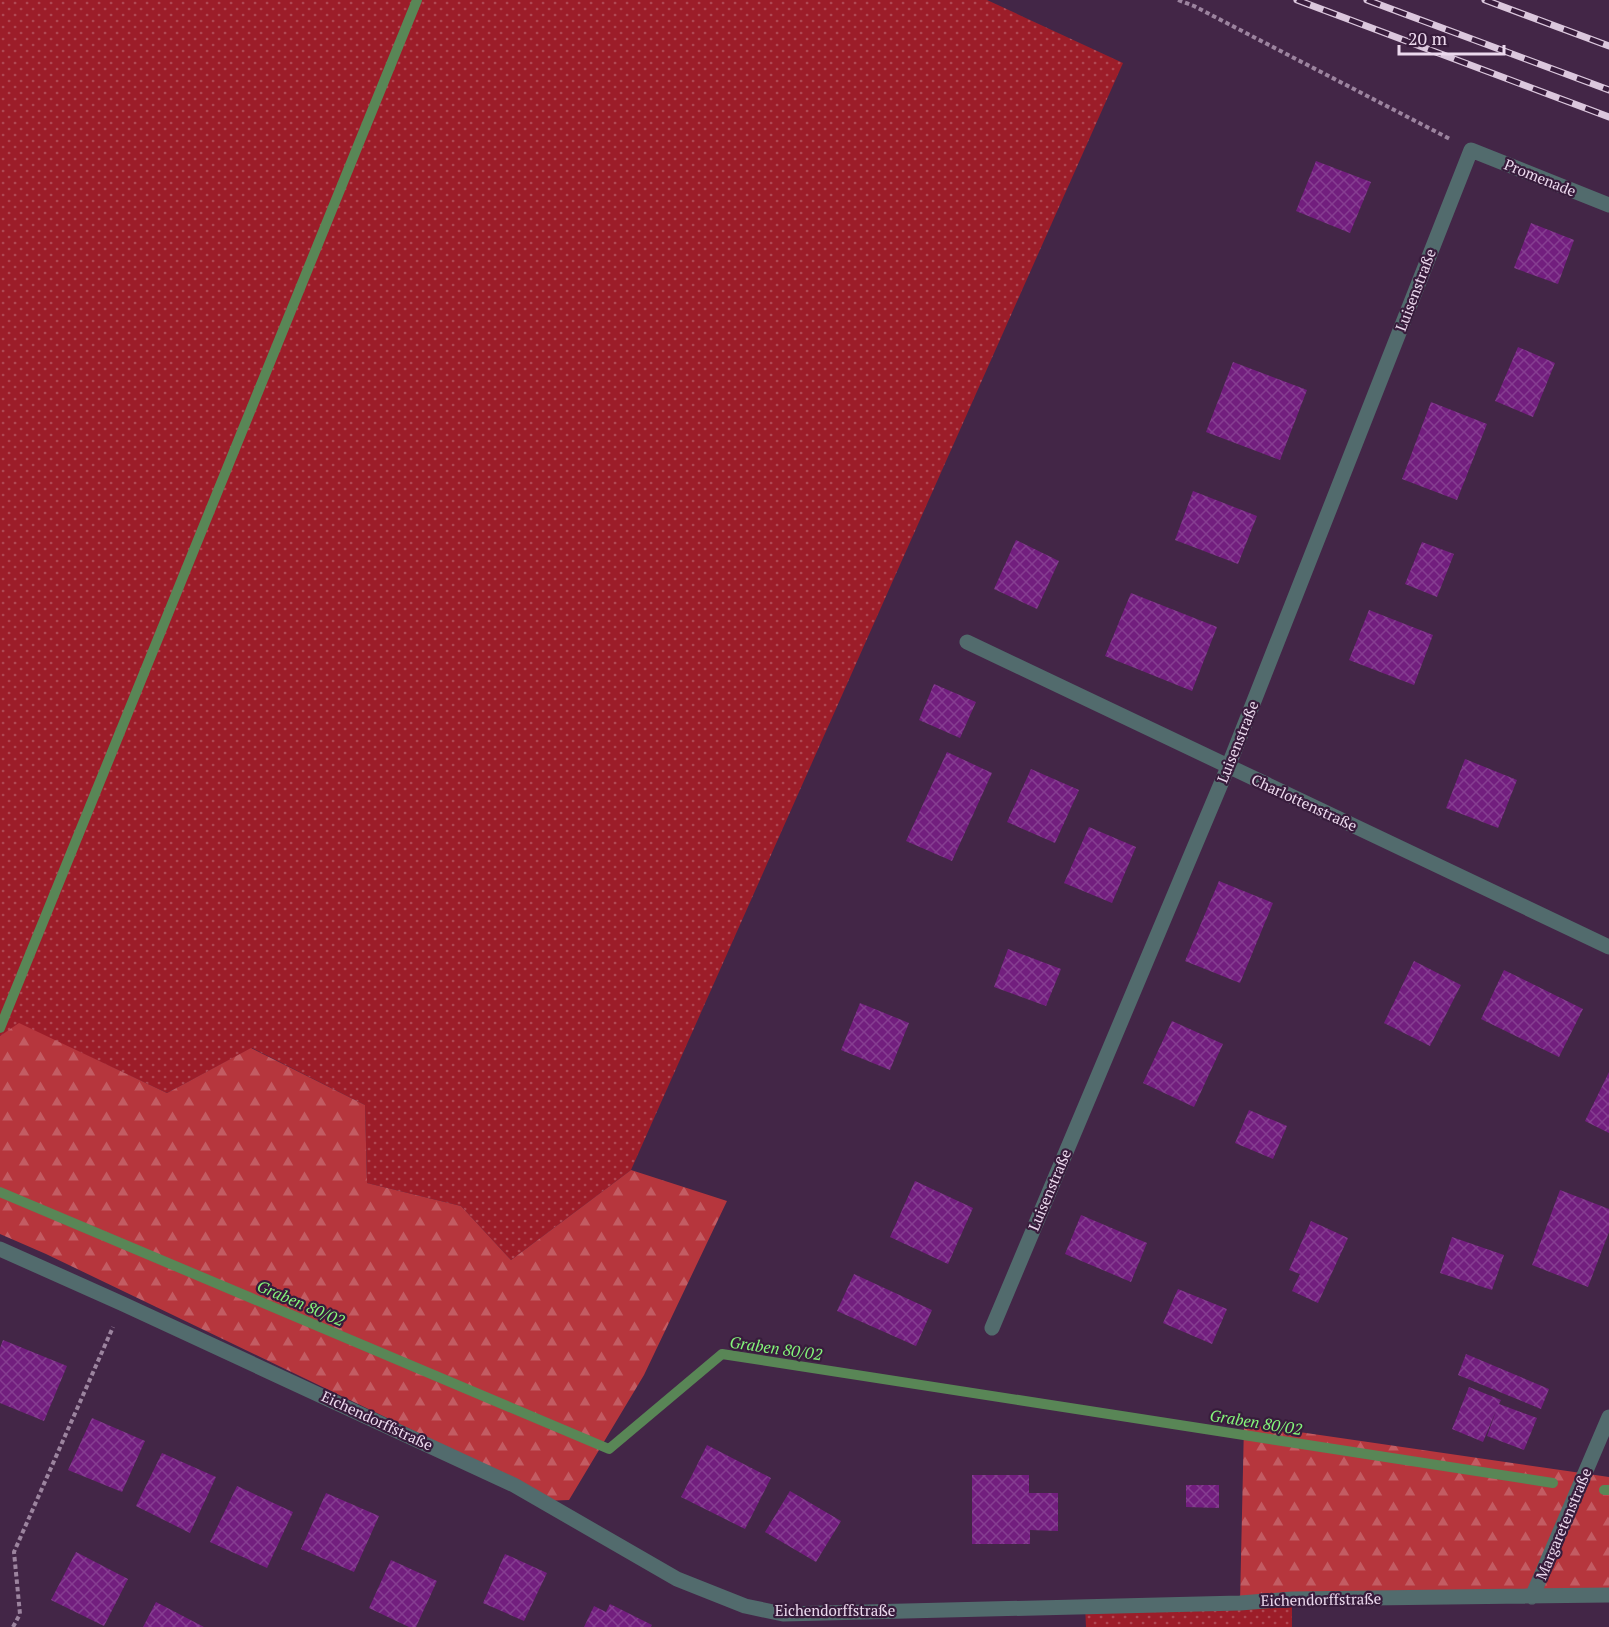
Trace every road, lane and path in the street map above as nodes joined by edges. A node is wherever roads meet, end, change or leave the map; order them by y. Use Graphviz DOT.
graph roads {
  1 [pos="1178,0"];
  2 [pos="1471,150"];
  3 [pos="1609,205"];
  4 [pos="967,642"];
  5 [pos="1228,768"];
  6 [pos="1609,947"];
  7 [pos="0,1249"];
  8 [pos="123,1304"];
  9 [pos="992,1328"];
  10 [pos="1609,1417"];
  11 [pos="1609,1595"];
  12 [pos="1532,1597"];
  13 [pos="14,1627"];
  1 -- 2 [label="path"];
  2 -- 3 [label="street, Promenade"];
  2 -- 5 [label="street, Luisenstraße"];
  4 -- 5 [label="street, Charlottenstraße"];
  5 -- 6 [label="street, Charlottenstraße"];
  5 -- 9 [label="street, Luisenstraße"];
  7 -- 8 [label="street, Eichendorffstraße"];
  8 -- 12 [label="street, Eichendorffstraße"];
  8 -- 13 [label="path"];
  10 -- 12 [label="street, Margaretenstraße"];
  11 -- 12 [label="street, Eichendorffstraße"];
}
